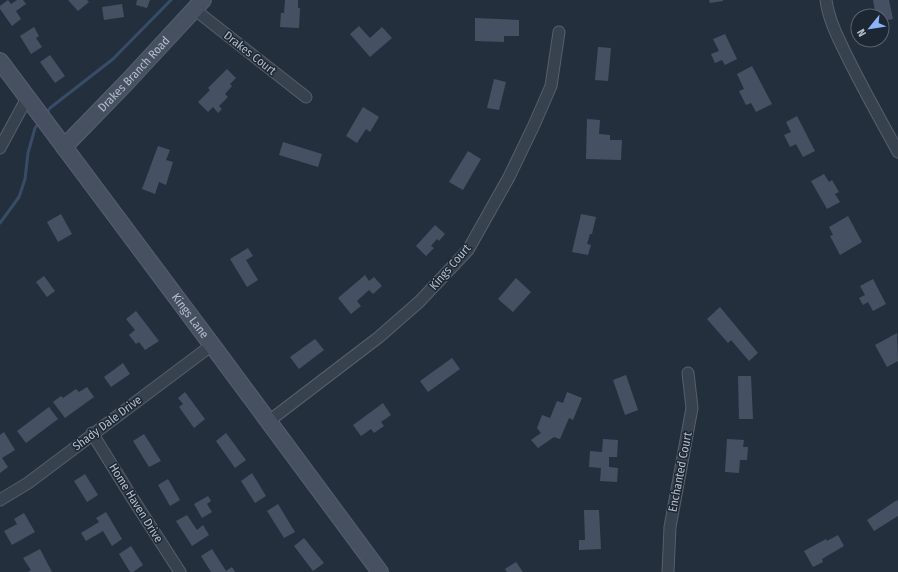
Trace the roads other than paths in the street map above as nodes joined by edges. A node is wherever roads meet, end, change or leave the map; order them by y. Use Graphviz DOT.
graph roads {
  1 [pos="826,0"];
  2 [pos="198,5"];
  3 [pos="559,32"];
  4 [pos="0,61"];
  5 [pos="306,97"];
  6 [pos="27,98"];
  7 [pos="64,147"];
  8 [pos="897,147"];
  9 [pos="0,148"];
  10 [pos="212,345"];
  11 [pos="688,373"];
  12 [pos="269,421"];
  13 [pos="92,433"];
  14 [pos="0,500"];
  15 [pos="180,572"];
  16 [pos="380,572"];
  17 [pos="668,572"];
  1 -- 8 [label="street"];
  2 -- 5 [label="street, Drakes Court"];
  2 -- 7 [label="street, Drakes Branch Road"];
  3 -- 12 [label="street, Kings Court"];
  4 -- 6 [label="street, Kings Lane"];
  6 -- 7 [label="street, Kings Lane"];
  6 -- 9 [label="street"];
  7 -- 10 [label="street, Kings Lane"];
  10 -- 12 [label="street, Kings Lane"];
  10 -- 13 [label="street, Shady Dale Drive"];
  11 -- 17 [label="street, Enchanted Court"];
  12 -- 16 [label="street, Kings Lane"];
  13 -- 14 [label="street, Shady Dale Drive"];
  13 -- 15 [label="street, Home Haven Drive"];
}
